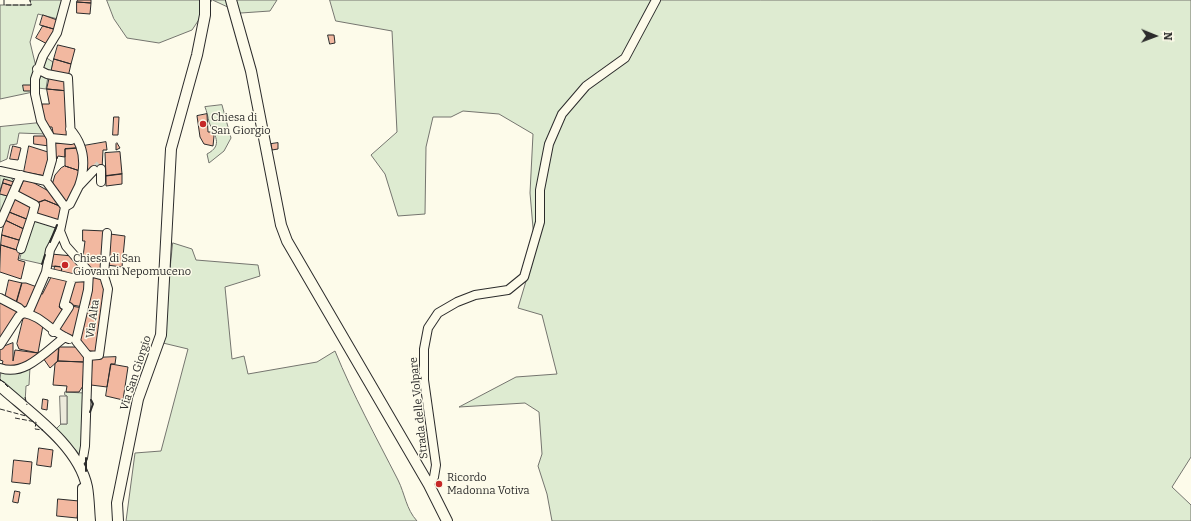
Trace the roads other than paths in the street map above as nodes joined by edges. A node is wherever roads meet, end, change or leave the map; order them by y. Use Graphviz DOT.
graph roads {
  1 [pos="66,0"];
  2 [pos="205,0"];
  3 [pos="231,0"];
  4 [pos="656,0"];
  5 [pos="37,69"];
  6 [pos="70,129"];
  7 [pos="51,138"];
  8 [pos="0,171"];
  9 [pos="21,175"];
  10 [pos="47,179"];
  11 [pos="101,182"];
  12 [pos="79,186"];
  13 [pos="14,194"];
  14 [pos="65,207"];
  15 [pos="32,216"];
  16 [pos="0,223"];
  17 [pos="61,228"];
  18 [pos="107,233"];
  19 [pos="21,249"];
  20 [pos="46,272"];
  21 [pos="88,274"];
  22 [pos="104,276"];
  23 [pos="72,278"];
  24 [pos="0,298"];
  25 [pos="24,313"];
  26 [pos="53,332"];
  27 [pos="65,337"];
  28 [pos="76,341"];
  29 [pos="0,345"];
  30 [pos="88,356"];
  31 [pos="0,368"];
  32 [pos="0,386"];
  33 [pos="78,464"];
  34 [pos="429,485"];
  35 [pos="87,486"];
  36 [pos="82,521"];
  37 [pos="90,521"];
  38 [pos="118,521"];
  39 [pos="447,521"];
  1 -- 5 [label="street"];
  2 -- 38 [label="street, Via San Giorgio"];
  3 -- 34 [label="street"];
  4 -- 34 [label="street, Strada delle Volpare"];
  5 -- 6 [label="street"];
  5 -- 7 [label="street"];
  6 -- 7 [label="street"];
  6 -- 12 [label="street"];
  7 -- 10 [label="street"];
  8 -- 9 [label="street"];
  9 -- 10 [label="street"];
  9 -- 13 [label="street"];
  10 -- 14 [label="street"];
  11 -- 12 [label="street"];
  12 -- 14 [label="street"];
  13 -- 15 [label="street"];
  13 -- 16 [label="street"];
  14 -- 17 [label="street"];
  15 -- 17 [label="street"];
  15 -- 19 [label="street"];
  17 -- 20 [label="street"];
  17 -- 21 [label="street"];
  18 -- 22 [label="street, Via Alta"];
  20 -- 23 [label="street"];
  20 -- 25 [label="street"];
  21 -- 22 [label="street"];
  21 -- 23 [label="street"];
  21 -- 28 [label="street"];
  22 -- 30 [label="street, Via Alta"];
  23 -- 26 [label="street"];
  24 -- 25 [label="street"];
  25 -- 26 [label="street"];
  25 -- 29 [label="street"];
  26 -- 27 [label="street"];
  27 -- 28 [label="street"];
  27 -- 31 [label="street"];
  28 -- 30 [label="street"];
  30 -- 33 [label="street"];
  32 -- 33 [label="street"];
  33 -- 35 [label="street"];
  34 -- 39 [label="street"];
  35 -- 36 [label="street"];
  35 -- 37 [label="street"];
}
